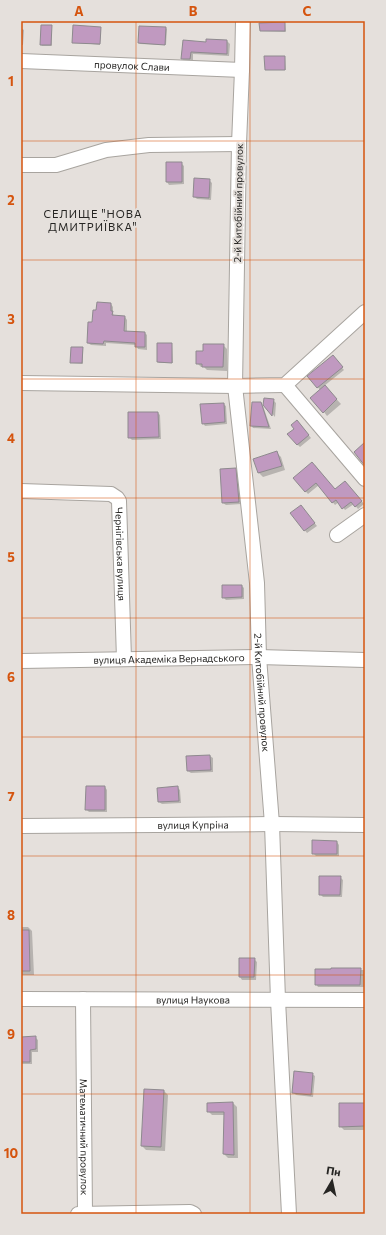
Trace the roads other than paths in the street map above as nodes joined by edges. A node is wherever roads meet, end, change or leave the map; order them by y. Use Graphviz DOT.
graph roads {
  1 [pos="243,21"];
  2 [pos="21,61"];
  3 [pos="242,70"];
  4 [pos="239,144"];
  5 [pos="21,165"];
  6 [pos="365,312"];
  7 [pos="21,383"];
  8 [pos="285,385"];
  9 [pos="235,386"];
  10 [pos="365,478"];
  11 [pos="21,491"];
  12 [pos="365,515"];
  13 [pos="337,535"];
  14 [pos="259,657"];
  15 [pos="124,659"];
  16 [pos="365,660"];
  17 [pos="21,662"];
  18 [pos="272,824"];
  19 [pos="365,824"];
  20 [pos="21,826"];
  21 [pos="21,999"];
  22 [pos="83,1000"];
  23 [pos="278,1000"];
  24 [pos="365,1000"];
  25 [pos="78,1214"];
  26 [pos="85,1214"];
  27 [pos="194,1214"];
  28 [pos="289,1214"];
  1 -- 3 [label="street, 2-й Китобійний провулок"];
  2 -- 3 [label="street, провулок Слави"];
  3 -- 4 [label="street, 2-й Китобійний провулок"];
  4 -- 5 [label="street"];
  4 -- 9 [label="street, 2-й Китобійний провулок"];
  6 -- 8 [label="street"];
  7 -- 9 [label="street"];
  8 -- 9 [label="street"];
  8 -- 10 [label="street"];
  9 -- 14 [label="street, 2-й Китобійний провулок"];
  11 -- 15 [label="street, Чернігівська вулиця"];
  12 -- 13 [label="street"];
  14 -- 15 [label="street, вулиця Академіка Вернадського"];
  14 -- 16 [label="street, вулиця Академіка Вернадського"];
  14 -- 18 [label="street, 2-й Китобійний провулок"];
  15 -- 17 [label="street, вулиця Академіка Вернадського"];
  18 -- 19 [label="street, вулиця Купріна"];
  18 -- 20 [label="street, вулиця Купріна"];
  18 -- 23 [label="street, 2-й Китобійний провулок"];
  21 -- 22 [label="street, вулиця Наукова"];
  22 -- 23 [label="street, вулиця Наукова"];
  22 -- 26 [label="street, Математичний провулок"];
  23 -- 24 [label="street, вулиця Наукова"];
  23 -- 28 [label="street, 2-й Китобійний провулок"];
  25 -- 26 [label="street"];
  26 -- 27 [label="street"];
}
